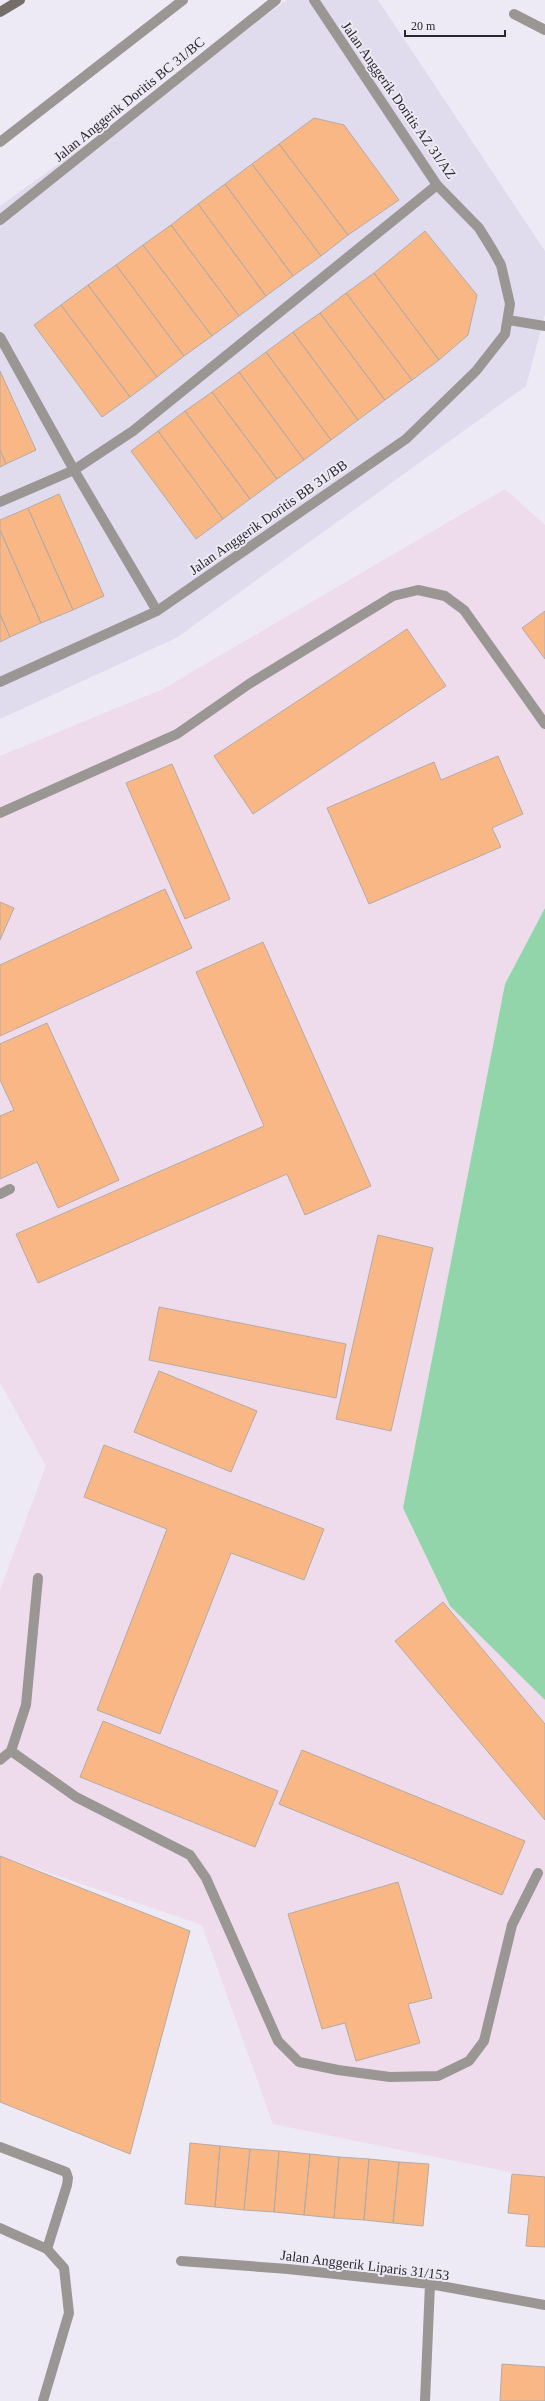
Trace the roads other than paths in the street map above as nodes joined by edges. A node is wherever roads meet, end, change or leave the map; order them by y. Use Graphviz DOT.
graph roads {
  1 [pos="20,0"];
  2 [pos="183,0"];
  3 [pos="276,0"];
  4 [pos="314,0"];
  5 [pos="0,12"];
  6 [pos="514,14"];
  7 [pos="545,30"];
  8 [pos="0,142"];
  9 [pos="437,185"];
  10 [pos="0,220"];
  11 [pos="508,320"];
  12 [pos="545,326"];
  13 [pos="0,338"];
  14 [pos="74,470"];
  15 [pos="0,502"];
  16 [pos="157,611"];
  17 [pos="0,682"];
  18 [pos="545,724"];
  19 [pos="0,813"];
  20 [pos="10,1189"];
  21 [pos="0,1194"];
  22 [pos="38,1578"];
  23 [pos="11,1751"];
  24 [pos="0,1760"];
  25 [pos="538,1873"];
  26 [pos="0,2147"];
  27 [pos="0,2228"];
  28 [pos="46,2249"];
  29 [pos="181,2260"];
  30 [pos="430,2284"];
  31 [pos="545,2305"];
  32 [pos="43,2401"];
  33 [pos="425,2401"];
  1 -- 5 [label="street"];
  2 -- 8 [label="street"];
  3 -- 10 [label="street, Jalan Anggerik Doritis BC 31/BC"];
  4 -- 9 [label="street, Jalan Anggerik Doritis AZ 31/AZ"];
  6 -- 7 [label="street"];
  9 -- 11 [label="street, Jalan Anggerik Doritis AZ 31/AZ"];
  9 -- 14 [label="street"];
  11 -- 12 [label="street"];
  11 -- 16 [label="street, Jalan Anggerik Doritis BB 31/BB"];
  13 -- 14 [label="street"];
  14 -- 15 [label="street"];
  14 -- 16 [label="street"];
  16 -- 17 [label="street, Jalan Anggerik Doritis BB 31/BB"];
  18 -- 19 [label="street"];
  20 -- 21 [label="street"];
  22 -- 23 [label="street"];
  23 -- 24 [label="street"];
  23 -- 25 [label="street"];
  26 -- 28 [label="street"];
  27 -- 28 [label="street"];
  28 -- 32 [label="street"];
  29 -- 30 [label="street, Jalan Anggerik Liparis 31/153"];
  30 -- 31 [label="street, Jalan Anggerik Liparis 31/153"];
  30 -- 33 [label="street"];
}
